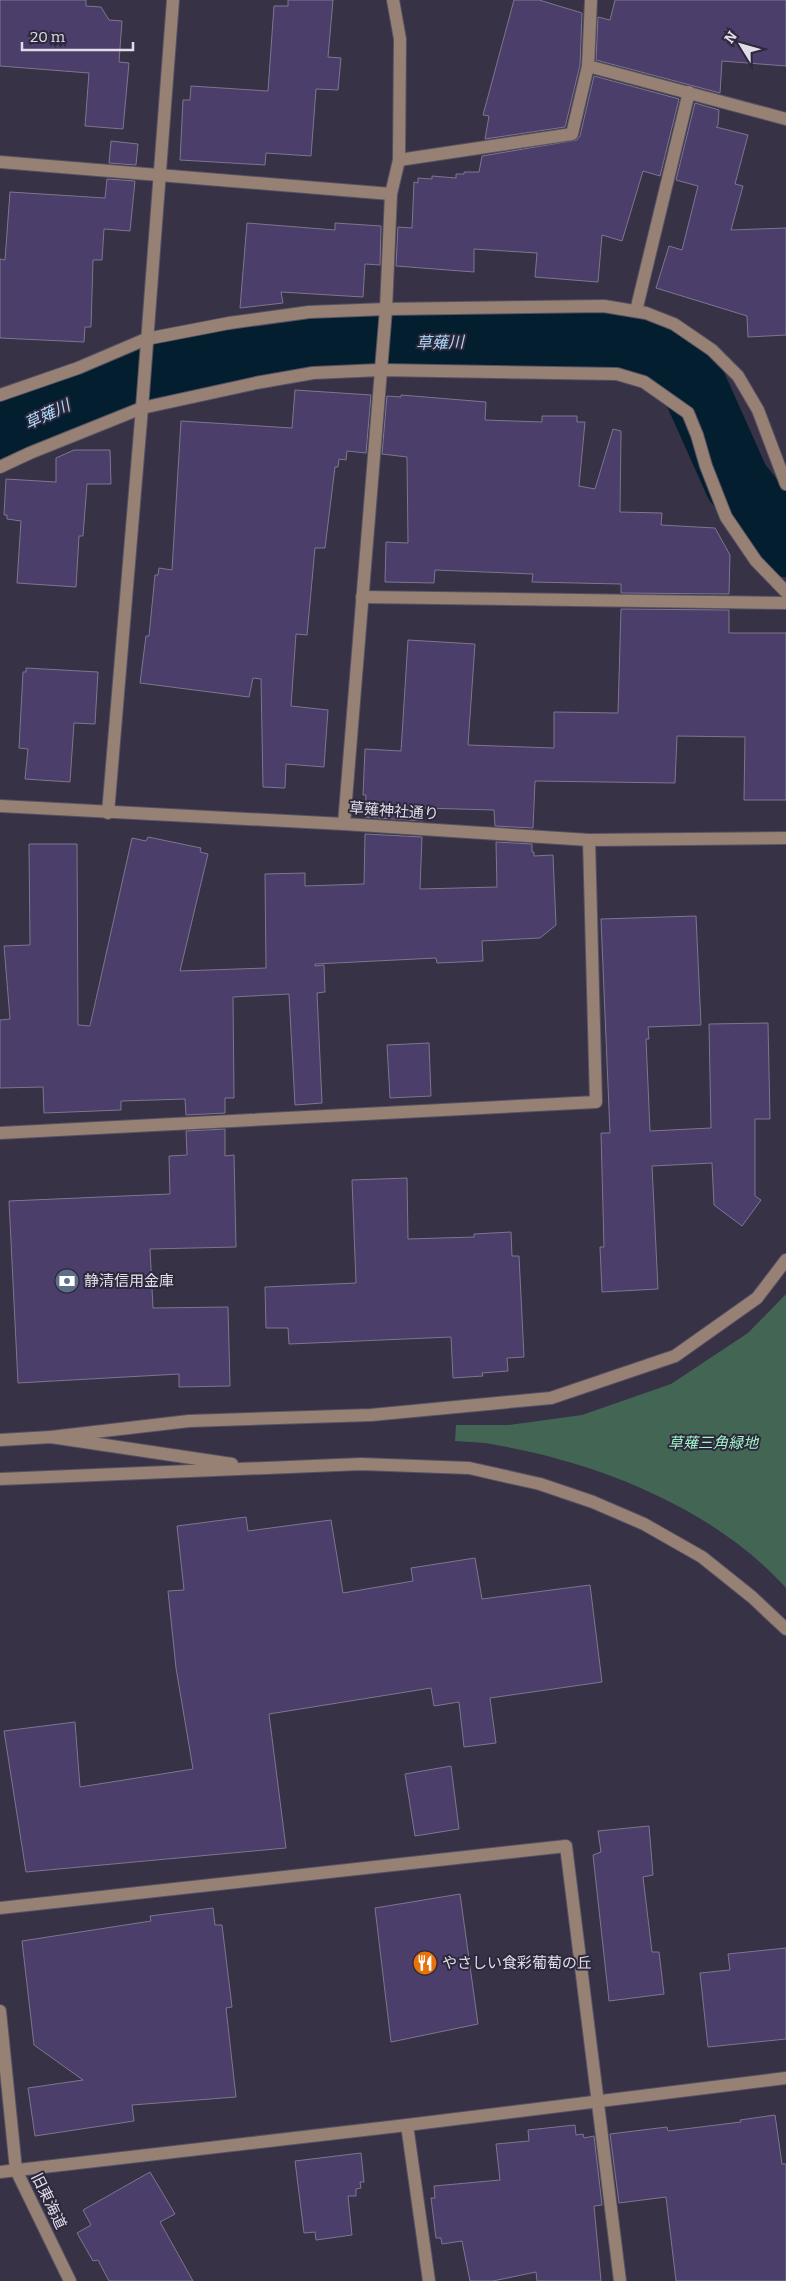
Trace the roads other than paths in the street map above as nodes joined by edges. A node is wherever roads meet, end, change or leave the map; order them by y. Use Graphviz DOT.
graph roads {
  1 [pos="173,0"];
  2 [pos="393,0"];
  3 [pos="591,0"];
  4 [pos="588,66"];
  5 [pos="689,92"];
  6 [pos="786,119"];
  7 [pos="399,160"];
  8 [pos="0,162"];
  9 [pos="160,176"];
  10 [pos="391,194"];
  11 [pos="386,309"];
  12 [pos="636,311"];
  13 [pos="146,339"];
  14 [pos="380,370"];
  15 [pos="0,394"];
  16 [pos="142,408"];
  17 [pos="0,467"];
  18 [pos="786,484"];
  19 [pos="786,592"];
  20 [pos="362,597"];
  21 [pos="786,603"];
  22 [pos="0,806"];
  23 [pos="108,813"];
  24 [pos="344,824"];
  25 [pos="786,838"];
  26 [pos="589,840"];
  27 [pos="0,1133"];
  28 [pos="786,1260"];
  29 [pos="52,1437"];
  30 [pos="0,1440"];
  31 [pos="262,1468"];
  32 [pos="0,1480"];
  33 [pos="786,1629"];
  34 [pos="0,1908"];
  35 [pos="0,2011"];
  36 [pos="786,2078"];
  37 [pos="597,2101"];
  38 [pos="407,2125"];
  39 [pos="16,2170"];
  40 [pos="0,2172"];
  41 [pos="70,2281"];
  42 [pos="429,2281"];
  43 [pos="620,2281"];
  1 -- 9 [label="street"];
  2 -- 7 [label="street"];
  3 -- 4 [label="street"];
  4 -- 5 [label="street"];
  4 -- 7 [label="street"];
  5 -- 6 [label="street"];
  5 -- 12 [label="street"];
  7 -- 10 [label="street"];
  8 -- 9 [label="street"];
  9 -- 10 [label="street"];
  9 -- 13 [label="street"];
  10 -- 11 [label="street"];
  11 -- 12 [label="street"];
  11 -- 13 [label="street"];
  11 -- 14 [label="street"];
  12 -- 18 [label="street"];
  13 -- 15 [label="street"];
  13 -- 16 [label="street"];
  14 -- 16 [label="street"];
  14 -- 19 [label="street"];
  14 -- 20 [label="street"];
  16 -- 17 [label="street"];
  16 -- 23 [label="street"];
  20 -- 21 [label="street"];
  20 -- 24 [label="street"];
  22 -- 23 [label="street, 草薙神社通り"];
  23 -- 24 [label="street, 草薙神社通り"];
  24 -- 26 [label="street, 草薙神社通り"];
  25 -- 26 [label="street, 草薙神社通り"];
  26 -- 27 [label="street"];
  28 -- 29 [label="street"];
  29 -- 30 [label="street"];
  29 -- 31 [label="street"];
  31 -- 32 [label="street"];
  31 -- 33 [label="street"];
  34 -- 37 [label="street"];
  35 -- 39 [label="street, 旧東海道"];
  36 -- 37 [label="street"];
  37 -- 38 [label="street"];
  37 -- 43 [label="street"];
  38 -- 39 [label="street"];
  38 -- 42 [label="street"];
  39 -- 40 [label="street"];
  39 -- 41 [label="street, 旧東海道"];
}
